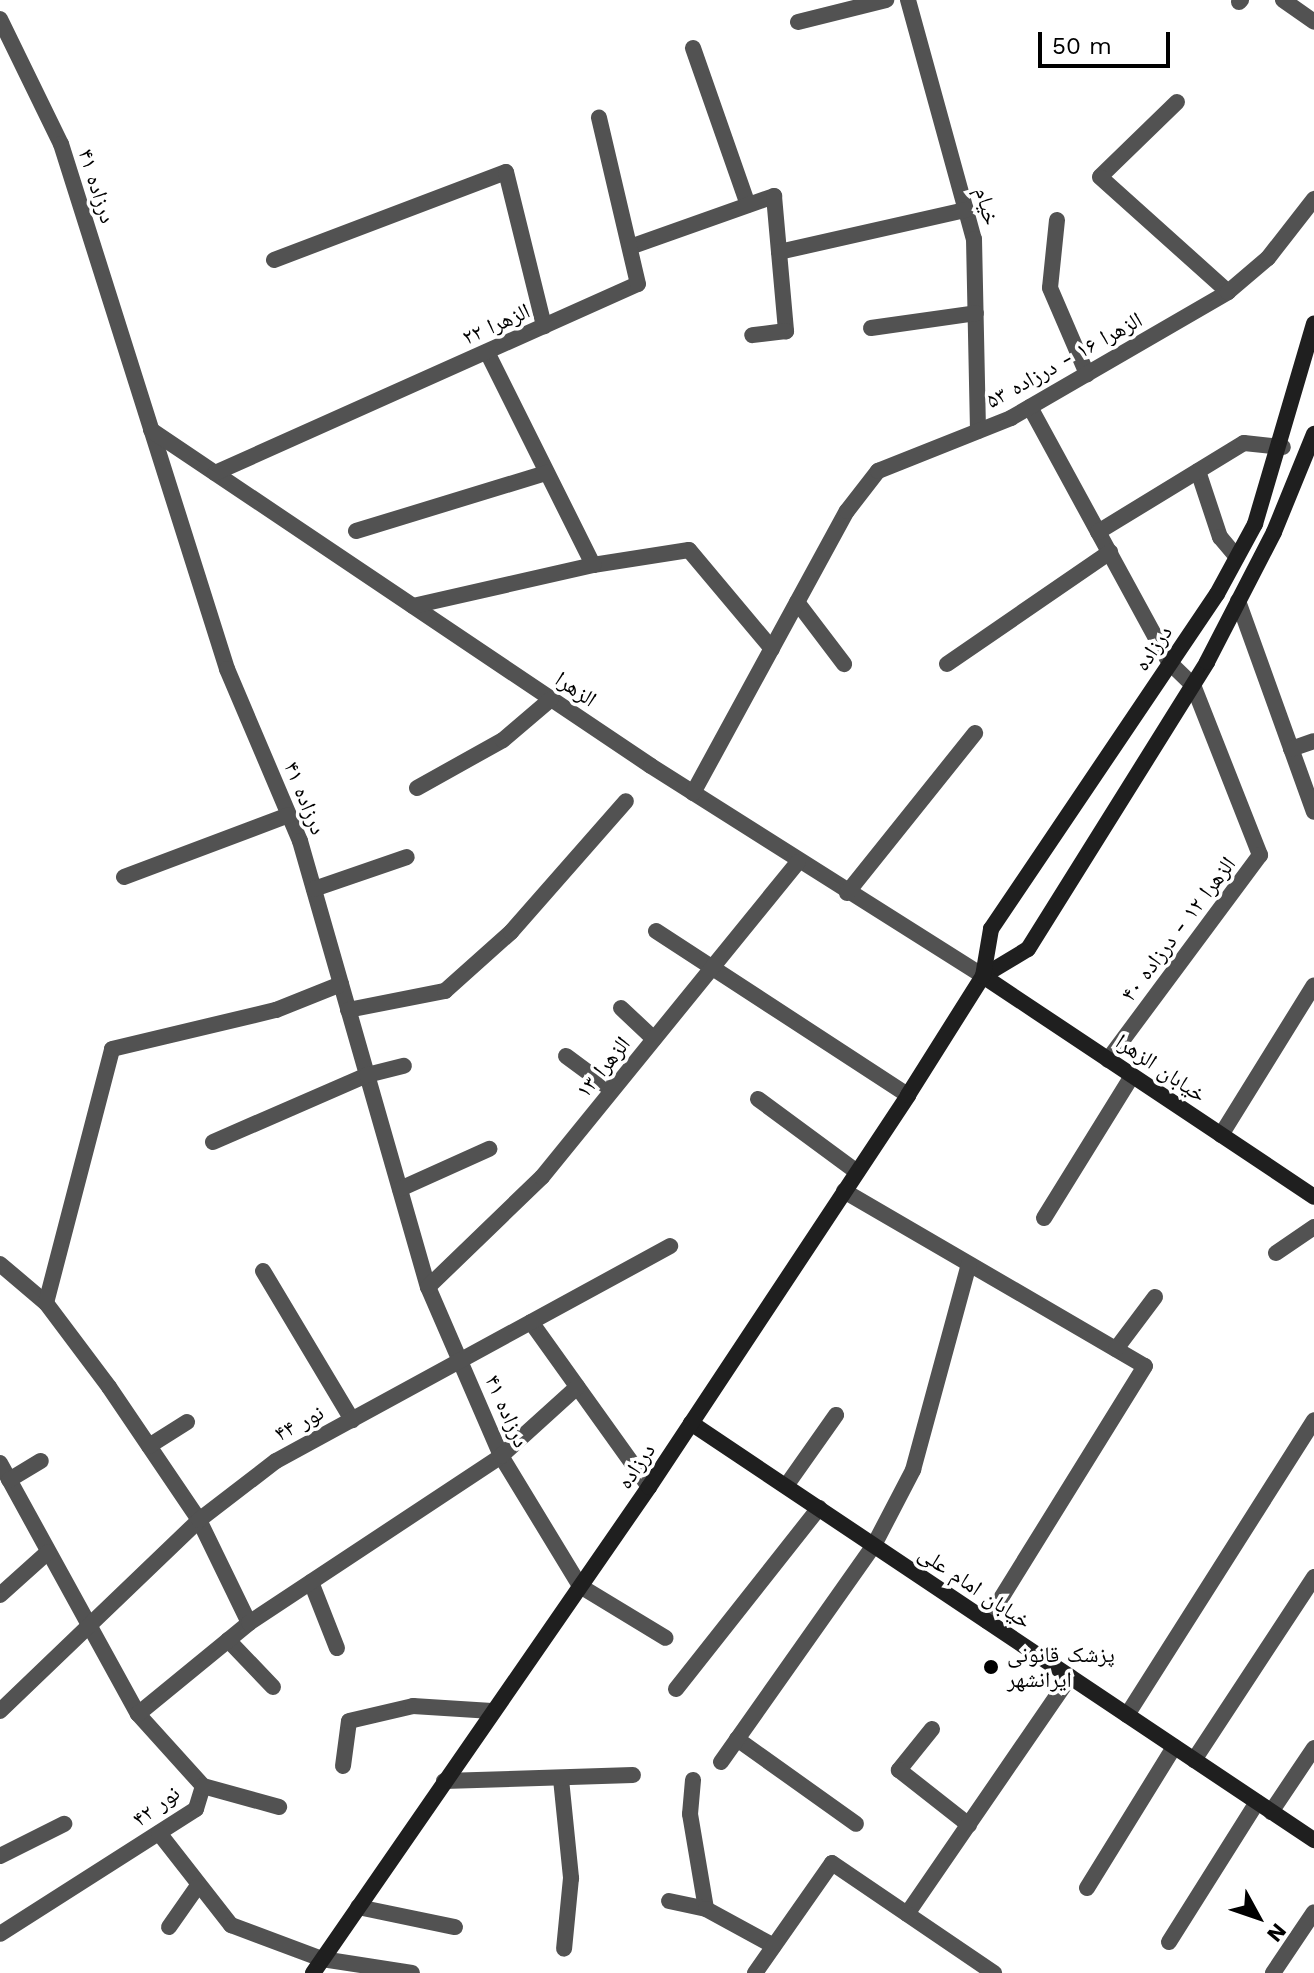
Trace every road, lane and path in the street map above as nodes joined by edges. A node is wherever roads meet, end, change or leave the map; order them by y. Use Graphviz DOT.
graph roads {
  1 [pos="886,0"];
  2 [pos="908,0"];
  3 [pos="1283,0"];
  4 [pos="0,19"];
  5 [pos="798,22"];
  6 [pos="1314,22"];
  7 [pos="693,48"];
  8 [pos="1177,102"];
  9 [pos="599,118"];
  10 [pos="1314,199"];
  11 [pos="748,205"];
  12 [pos="966,210"];
  13 [pos="1057,220"];
  14 [pos="630,247"];
  15 [pos="779,252"];
  16 [pos="274,260"];
  17 [pos="1228,292"];
  18 [pos="976,313"];
  19 [pos="1314,323"];
  20 [pos="544,326"];
  21 [pos="871,328"];
  22 [pos="752,335"];
  23 [pos="487,352"];
  24 [pos="1087,374"];
  25 [pos="1030,407"];
  26 [pos="151,430"];
  27 [pos="978,431"];
  28 [pos="1314,434"];
  29 [pos="1283,447"];
  30 [pos="1198,471"];
  31 [pos="215,473"];
  32 [pos="546,473"];
  33 [pos="356,531"];
  34 [pos="1098,532"];
  35 [pos="1110,552"];
  36 [pos="1237,557"];
  37 [pos="593,565"];
  38 [pos="1238,601"];
  39 [pos="797,602"];
  40 [pos="413,606"];
  41 [pos="772,649"];
  42 [pos="1169,662"];
  43 [pos="844,664"];
  44 [pos="947,664"];
  45 [pos="1193,685"];
  46 [pos="551,699"];
  47 [pos="975,733"];
  48 [pos="1314,741"];
  49 [pos="1291,749"];
  50 [pos="417,788"];
  51 [pos="693,793"];
  52 [pos="626,801"];
  53 [pos="1314,812"];
  54 [pos="289,815"];
  55 [pos="407,857"];
  56 [pos="798,862"];
  57 [pos="124,877"];
  58 [pos="314,889"];
  59 [pos="847,893"];
  60 [pos="656,931"];
  61 [pos="715,965"];
  62 [pos="983,976"];
  63 [pos="341,984"];
  64 [pos="1311,996"];
  65 [pos="621,1008"];
  66 [pos="348,1010"];
  67 [pos="654,1039"];
  68 [pos="566,1056"];
  69 [pos="1108,1060"];
  70 [pos="404,1066"];
  71 [pos="367,1075"];
  72 [pos="1132,1076"];
  73 [pos="612,1090"];
  74 [pos="908,1095"];
  75 [pos="758,1099"];
  76 [pos="1221,1135"];
  77 [pos="213,1142"];
  78 [pos="489,1149"];
  79 [pos="857,1172"];
  80 [pos="400,1189"];
  81 [pos="844,1191"];
  82 [pos="1314,1197"];
  83 [pos="1044,1218"];
  84 [pos="1314,1227"];
  85 [pos="670,1246"];
  86 [pos="1276,1253"];
  87 [pos="0,1264"];
  88 [pos="969,1264"];
  89 [pos="263,1271"];
  90 [pos="428,1287"];
  91 [pos="1155,1297"];
  92 [pos="46,1303"];
  93 [pos="531,1322"];
  94 [pos="1116,1349"];
  95 [pos="460,1361"];
  96 [pos="577,1387"];
  97 [pos="836,1415"];
  98 [pos="352,1420"];
  99 [pos="1314,1420"];
  100 [pos="187,1422"];
  101 [pos="691,1423"];
  102 [pos="149,1446"];
  103 [pos="501,1456"];
  104 [pos="41,1461"];
  105 [pos="0,1463"];
  106 [pos="9,1480"];
  107 [pos="786,1486"];
  108 [pos="649,1487"];
  109 [pos="819,1508"];
  110 [pos="199,1520"];
  111 [pos="874,1545"];
  112 [pos="48,1552"];
  113 [pos="1314,1577"];
  114 [pos="311,1582"];
  115 [pos="580,1586"];
  116 [pos="0,1595"];
  117 [pos="987,1621"];
  118 [pos="249,1623"];
  119 [pos="88,1626"];
  120 [pos="666,1638"];
  121 [pos="228,1640"];
  122 [pos="337,1648"];
  123 [pos="1070,1677"];
  124 [pos="273,1687"];
  125 [pos="676,1689"];
  126 [pos="0,1711"];
  127 [pos="492,1711"];
  128 [pos="138,1714"];
  129 [pos="1127,1715"];
  130 [pos="932,1729"];
  131 [pos="737,1739"];
  132 [pos="1174,1747"];
  133 [pos="1314,1748"];
  134 [pos="1194,1760"];
  135 [pos="721,1762"];
  136 [pos="343,1766"];
  137 [pos="633,1775"];
  138 [pos="561,1779"];
  139 [pos="693,1780"];
  140 [pos="444,1781"];
  141 [pos="203,1786"];
  142 [pos="279,1807"];
  143 [pos="1264,1807"];
  144 [pos="64,1824"];
  145 [pos="856,1824"];
  146 [pos="969,1825"];
  147 [pos="159,1833"];
  148 [pos="1314,1840"];
  149 [pos="0,1856"];
  150 [pos="197,1887"];
  151 [pos="1087,1888"];
  152 [pos="669,1901"];
  153 [pos="358,1907"];
  154 [pos="706,1909"];
  155 [pos="1314,1912"];
  156 [pos="907,1914"];
  157 [pos="169,1927"];
  158 [pos="455,1927"];
  159 [pos="0,1934"];
  160 [pos="1169,1942"];
  161 [pos="774,1946"];
  162 [pos="564,1949"];
  163 [pos="317,1966"];
  164 [pos="412,1973"];
  165 [pos="755,1973"];
  166 [pos="994,1973"];
  167 [pos="1273,1973"];
  1 -- 5 [label="street"];
  2 -- 12 [label="street, خیام"];
  3 -- 6 [label="street"];
  4 -- 26 [label="street, درزاده ۴۱"];
  7 -- 11 [label="street"];
  8 -- 17 [label="street"];
  9 -- 14 [label="street, الزهرا ۲۲"];
  10 -- 17 [label="street, الزهرا ۱۶ - درزاده ۵۳"];
  11 -- 14 [label="street"];
  11 -- 15 [label="street"];
  12 -- 15 [label="street"];
  12 -- 18 [label="street, خیام"];
  13 -- 24 [label="street"];
  14 -- 20 [label="street, الزهرا ۲۲"];
  15 -- 22 [label="street"];
  16 -- 20 [label="street"];
  17 -- 24 [label="street, الزهرا ۱۶ - درزاده ۵۳"];
  18 -- 21 [label="street"];
  18 -- 27 [label="street, خیام"];
  19 -- 29 [label="main road, درزاده"];
  20 -- 23 [label="street, الزهرا ۲۲"];
  23 -- 31 [label="street, الزهرا ۲۲"];
  23 -- 32 [label="street"];
  24 -- 25 [label="street, الزهرا ۱۶ - درزاده ۵۳"];
  25 -- 27 [label="street, الزهرا ۱۶ - درزاده ۵۳"];
  25 -- 34 [label="street"];
  26 -- 31 [label="street, الزهرا"];
  26 -- 54 [label="street, درزاده ۴۱"];
  27 -- 39 [label="street, الزهرا ۱۶ - درزاده ۵۳"];
  28 -- 38 [label="main road, درزاده"];
  29 -- 30 [label="street"];
  29 -- 36 [label="main road, درزاده"];
  30 -- 34 [label="street"];
  30 -- 36 [label="street"];
  31 -- 40 [label="street, الزهرا"];
  32 -- 33 [label="street"];
  32 -- 37 [label="street"];
  34 -- 35 [label="street"];
  35 -- 42 [label="street"];
  35 -- 44 [label="street"];
  36 -- 42 [label="main road, درزاده"];
  37 -- 40 [label="street"];
  37 -- 41 [label="street"];
  38 -- 45 [label="main road, درزاده"];
  38 -- 49 [label="street"];
  39 -- 41 [label="street, الزهرا ۱۶ - درزاده ۵۳"];
  39 -- 43 [label="street"];
  40 -- 46 [label="street, الزهرا"];
  41 -- 51 [label="street, الزهرا ۱۶ - درزاده ۵۳"];
  42 -- 45 [label="street"];
  42 -- 62 [label="main road, درزاده"];
  45 -- 62 [label="main road, درزاده"];
  45 -- 69 [label="street, الزهرا ۱۲ - درزاده ۴۰"];
  46 -- 50 [label="street"];
  46 -- 51 [label="street, الزهرا"];
  47 -- 59 [label="street"];
  48 -- 49 [label="street"];
  49 -- 53 [label="street"];
  51 -- 56 [label="street, الزهرا"];
  52 -- 66 [label="street"];
  54 -- 57 [label="street"];
  54 -- 58 [label="street, درزاده ۴۱"];
  55 -- 58 [label="street"];
  56 -- 59 [label="street, الزهرا"];
  56 -- 61 [label="street, الزهرا ۱۳"];
  58 -- 63 [label="street, درزاده ۴۱"];
  59 -- 62 [label="street, الزهرا"];
  60 -- 61 [label="street"];
  61 -- 67 [label="street, الزهرا ۱۳"];
  61 -- 74 [label="street"];
  62 -- 69 [label="main road, خیابان الزهرا"];
  62 -- 74 [label="main road, درزاده"];
  63 -- 66 [label="street, درزاده ۴۱"];
  63 -- 92 [label="street"];
  64 -- 76 [label="street"];
  65 -- 67 [label="street"];
  66 -- 71 [label="street, درزاده ۴۱"];
  67 -- 73 [label="street, الزهرا ۱۳"];
  68 -- 73 [label="street"];
  69 -- 72 [label="main road, خیابان الزهرا"];
  70 -- 71 [label="street"];
  71 -- 77 [label="street"];
  71 -- 80 [label="street, درزاده ۴۱"];
  72 -- 76 [label="main road, خیابان الزهرا"];
  72 -- 83 [label="street"];
  73 -- 90 [label="street, الزهرا ۱۳"];
  74 -- 79 [label="main road, درزاده"];
  75 -- 79 [label="street"];
  76 -- 82 [label="main road, خیابان الزهرا"];
  78 -- 80 [label="street"];
  79 -- 81 [label="main road, درزاده"];
  80 -- 90 [label="street, درزاده ۴۱"];
  81 -- 88 [label="street"];
  81 -- 101 [label="main road, درزاده"];
  84 -- 86 [label="street"];
  85 -- 93 [label="street, نور ۴۴"];
  87 -- 92 [label="street"];
  88 -- 94 [label="street"];
  88 -- 111 [label="street"];
  89 -- 98 [label="street"];
  90 -- 95 [label="street, درزاده ۴۱"];
  91 -- 94 [label="street"];
  92 -- 102 [label="street"];
  93 -- 95 [label="street, نور ۴۴"];
  93 -- 96 [label="street"];
  94 -- 117 [label="street"];
  95 -- 98 [label="street, نور ۴۴"];
  95 -- 103 [label="street, درزاده ۴۱"];
  96 -- 103 [label="street"];
  96 -- 108 [label="street"];
  97 -- 107 [label="street"];
  98 -- 110 [label="street, نور ۴۴"];
  99 -- 129 [label="street"];
  100 -- 102 [label="street"];
  101 -- 107 [label="main road, خیابان امام علی"];
  101 -- 108 [label="main road, درزاده"];
  102 -- 110 [label="street"];
  103 -- 114 [label="street"];
  103 -- 115 [label="street, درزاده ۴۱"];
  104 -- 106 [label="street"];
  105 -- 106 [label="street, نور ۴۲"];
  106 -- 112 [label="street, نور ۴۲"];
  107 -- 109 [label="main road, خیابان امام علی"];
  108 -- 115 [label="main road, درزاده"];
  109 -- 111 [label="main road, خیابان امام علی"];
  109 -- 125 [label="street"];
  110 -- 118 [label="street"];
  110 -- 119 [label="street, نور ۴۴"];
  111 -- 117 [label="main road, خیابان امام علی"];
  111 -- 131 [label="street"];
  112 -- 116 [label="street"];
  112 -- 119 [label="street, نور ۴۲"];
  113 -- 134 [label="street"];
  114 -- 118 [label="street"];
  114 -- 122 [label="street"];
  115 -- 120 [label="street"];
  115 -- 127 [label="main road, درزاده"];
  117 -- 123 [label="main road, خیابان امام علی"];
  118 -- 121 [label="street"];
  119 -- 126 [label="street, نور ۴۴"];
  119 -- 128 [label="street, نور ۴۲"];
  121 -- 124 [label="street"];
  121 -- 128 [label="street"];
  123 -- 129 [label="main road, خیابان امام علی"];
  123 -- 146 [label="street"];
  127 -- 136 [label="street"];
  127 -- 140 [label="main road, درزاده"];
  128 -- 141 [label="street, نور ۴۲"];
  129 -- 132 [label="main road, خیابان امام علی"];
  130 -- 146 [label="street"];
  131 -- 135 [label="street"];
  131 -- 145 [label="street"];
  132 -- 134 [label="main road, خیابان امام علی"];
  132 -- 151 [label="street"];
  133 -- 143 [label="street"];
  134 -- 143 [label="main road, خیابان امام علی"];
  137 -- 138 [label="street"];
  138 -- 140 [label="street"];
  138 -- 162 [label="street"];
  139 -- 154 [label="street"];
  140 -- 153 [label="main road, درزاده"];
  141 -- 142 [label="street"];
  141 -- 147 [label="street, نور ۴۲"];
  143 -- 148 [label="main road, خیابان امام علی"];
  143 -- 160 [label="street"];
  144 -- 149 [label="street"];
  146 -- 156 [label="street"];
  147 -- 150 [label="street"];
  147 -- 159 [label="street, نور ۴۲"];
  150 -- 157 [label="street"];
  150 -- 163 [label="street"];
  152 -- 154 [label="street"];
  153 -- 158 [label="street"];
  153 -- 163 [label="main road, درزاده"];
  154 -- 161 [label="street"];
  155 -- 167 [label="street"];
  156 -- 161 [label="street"];
  156 -- 166 [label="street"];
  161 -- 165 [label="street"];
  163 -- 164 [label="street"];
}
